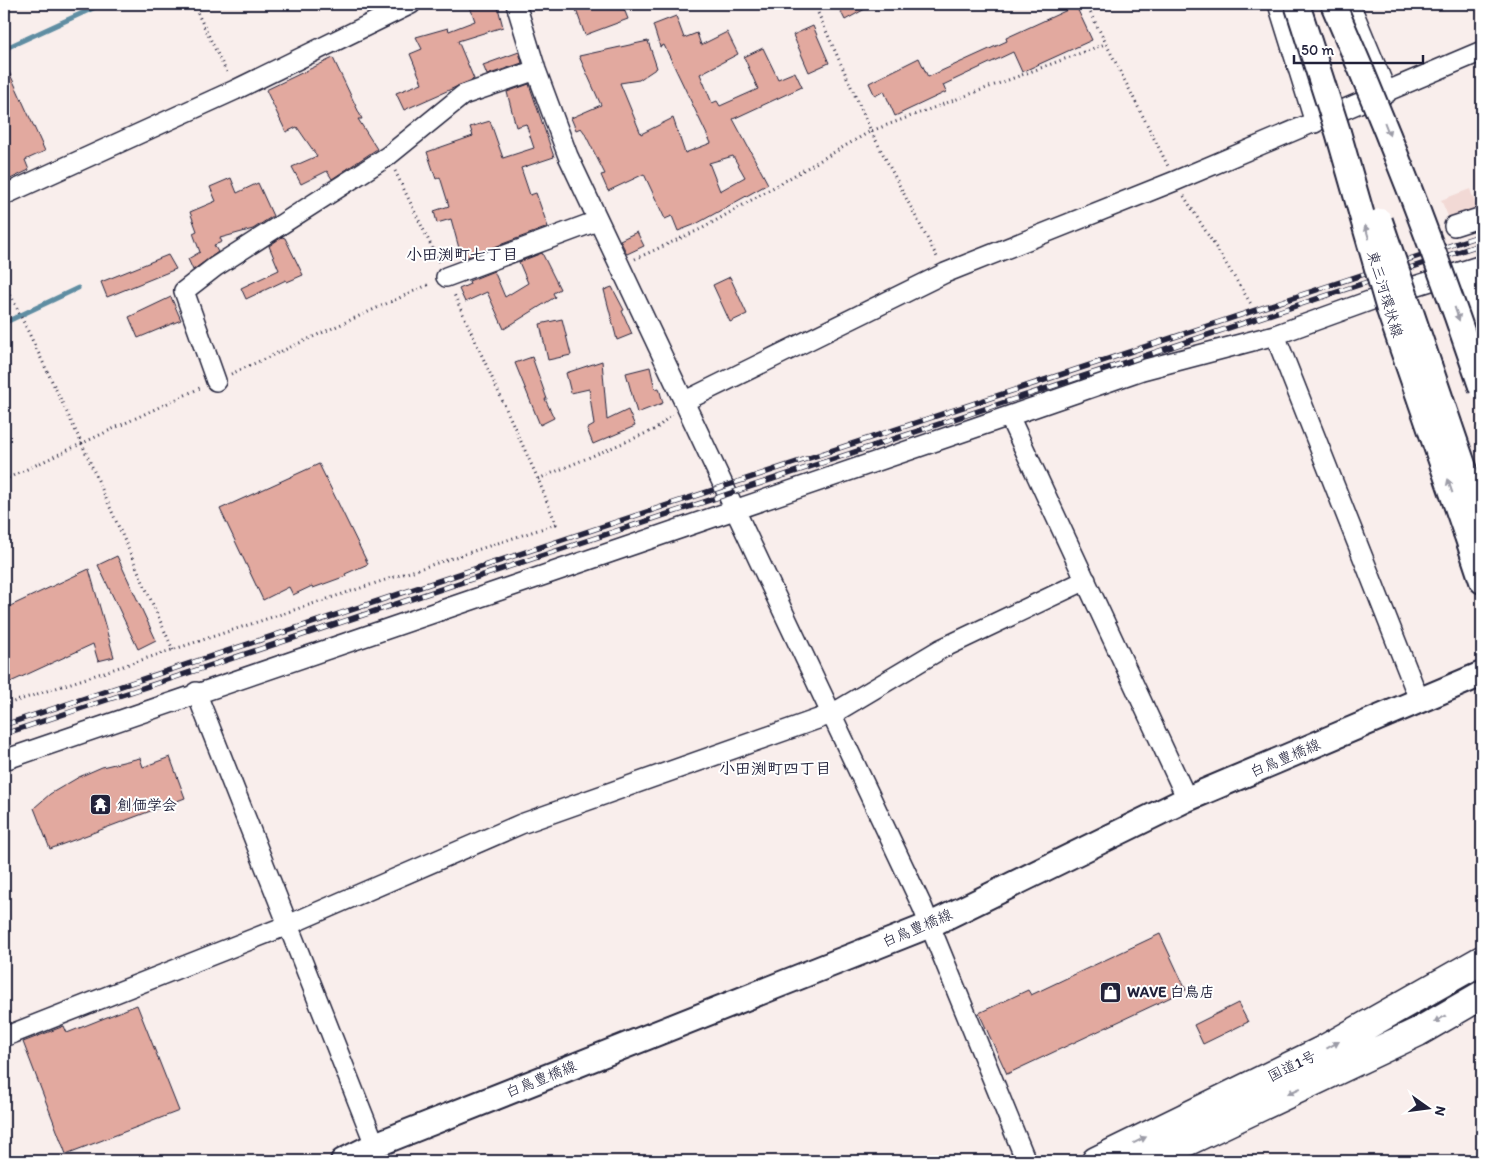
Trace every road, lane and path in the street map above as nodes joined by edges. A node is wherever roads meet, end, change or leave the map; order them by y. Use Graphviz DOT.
graph roads {
  1 [pos="193,4"];
  2 [pos="411,4"];
  3 [pos="516,4"];
  4 [pos="814,4"];
  5 [pos="1086,4"];
  6 [pos="1278,4"];
  7 [pos="1297,4"];
  8 [pos="1312,4"];
  9 [pos="1334,4"];
  10 [pos="1350,4"];
  11 [pos="1105,44"];
  12 [pos="1482,51"];
  13 [pos="536,70"];
  14 [pos="235,90"];
  15 [pos="1387,93"];
  16 [pos="1315,124"];
  17 [pos="871,131"];
  18 [pos="388,156"];
  19 [pos="1175,181"];
  20 [pos="4,195"];
  21 [pos="1482,217"];
  22 [pos="598,221"];
  23 [pos="1454,226"];
  24 [pos="1482,265"];
  25 [pos="619,267"];
  26 [pos="1463,271"];
  27 [pos="945,273"];
  28 [pos="446,277"];
  29 [pos="4,281"];
  30 [pos="1251,304"];
  31 [pos="1482,326"];
  32 [pos="1276,335"];
  33 [pos="216,380"];
  34 [pos="1482,389"];
  35 [pos="685,401"];
  36 [pos="1010,416"];
  37 [pos="82,444"];
  38 [pos="538,479"];
  39 [pos="4,480"];
  40 [pos="735,512"];
  41 [pos="1474,526"];
  42 [pos="1086,580"];
  43 [pos="1482,581"];
  44 [pos="173,650"];
  45 [pos="1482,674"];
  46 [pos="196,692"];
  47 [pos="1420,702"];
  48 [pos="4,705"];
  49 [pos="832,714"];
  50 [pos="4,760"];
  51 [pos="1187,799"];
  52 [pos="288,925"];
  53 [pos="930,925"];
  54 [pos="1482,960"];
  55 [pos="1482,995"];
  56 [pos="4,1037"];
  57 [pos="376,1144"];
  58 [pos="343,1161"];
  59 [pos="1026,1161"];
  60 [pos="1096,1161"];
  61 [pos="1146,1161"];
  1 -- 14 [label="path"];
  2 -- 14 [label="street"];
  3 -- 13 [label="street"];
  4 -- 17 [label="path"];
  5 -- 11 [label="path"];
  6 -- 16 [label="street"];
  41 -- 7 [label="main road, 東三河環状線, one-way, bridge"];
  8 -- 41 [label="main road, 東三河環状線, bridge"];
  9 -- 34 [label="main road, one-way, bridge"];
  10 -- 15 [label="street"];
  11 -- 17 [label="path"];
  11 -- 19 [label="path"];
  12 -- 15 [label="street"];
  13 -- 18 [label="street"];
  13 -- 22 [label="street"];
  14 -- 20 [label="street"];
  15 -- 16 [label="street"];
  16 -- 19 [label="street"];
  17 -- 25 [label="path"];
  17 -- 27 [label="path"];
  18 -- 28 [label="path"];
  18 -- 33 [label="street"];
  19 -- 27 [label="street"];
  19 -- 30 [label="path"];
  21 -- 23 [label="street"];
  22 -- 25 [label="street"];
  22 -- 28 [label="street"];
  24 -- 26 [label="street"];
  25 -- 35 [label="street"];
  26 -- 31 [label="street"];
  26 -- 32 [label="street"];
  27 -- 35 [label="street"];
  28 -- 33 [label="path"];
  28 -- 38 [label="path"];
  29 -- 37 [label="path"];
  32 -- 36 [label="street"];
  32 -- 47 [label="street"];
  33 -- 37 [label="path"];
  35 -- 38 [label="path"];
  35 -- 40 [label="street"];
  36 -- 40 [label="street"];
  36 -- 42 [label="street"];
  37 -- 39 [label="path"];
  37 -- 44 [label="path"];
  38 -- 44 [label="path"];
  40 -- 46 [label="street"];
  40 -- 49 [label="street"];
  41 -- 43 [label="main road, 東三河環状線"];
  42 -- 49 [label="street"];
  42 -- 51 [label="street"];
  44 -- 48 [label="path"];
  45 -- 47 [label="main road, 白鳥豊橋線"];
  46 -- 50 [label="street"];
  46 -- 52 [label="street"];
  47 -- 51 [label="main road, 白鳥豊橋線"];
  49 -- 52 [label="street"];
  49 -- 53 [label="street"];
  51 -- 53 [label="main road, 白鳥豊橋線"];
  52 -- 56 [label="street"];
  52 -- 57 [label="street"];
  53 -- 57 [label="main road, 白鳥豊橋線"];
  53 -- 59 [label="street"];
  60 -- 54 [label="highway, 国道1号, one-way"];
  55 -- 61 [label="highway, 国道1号, one-way"];
  57 -- 58 [label="main road, 白鳥豊橋線"];
}
